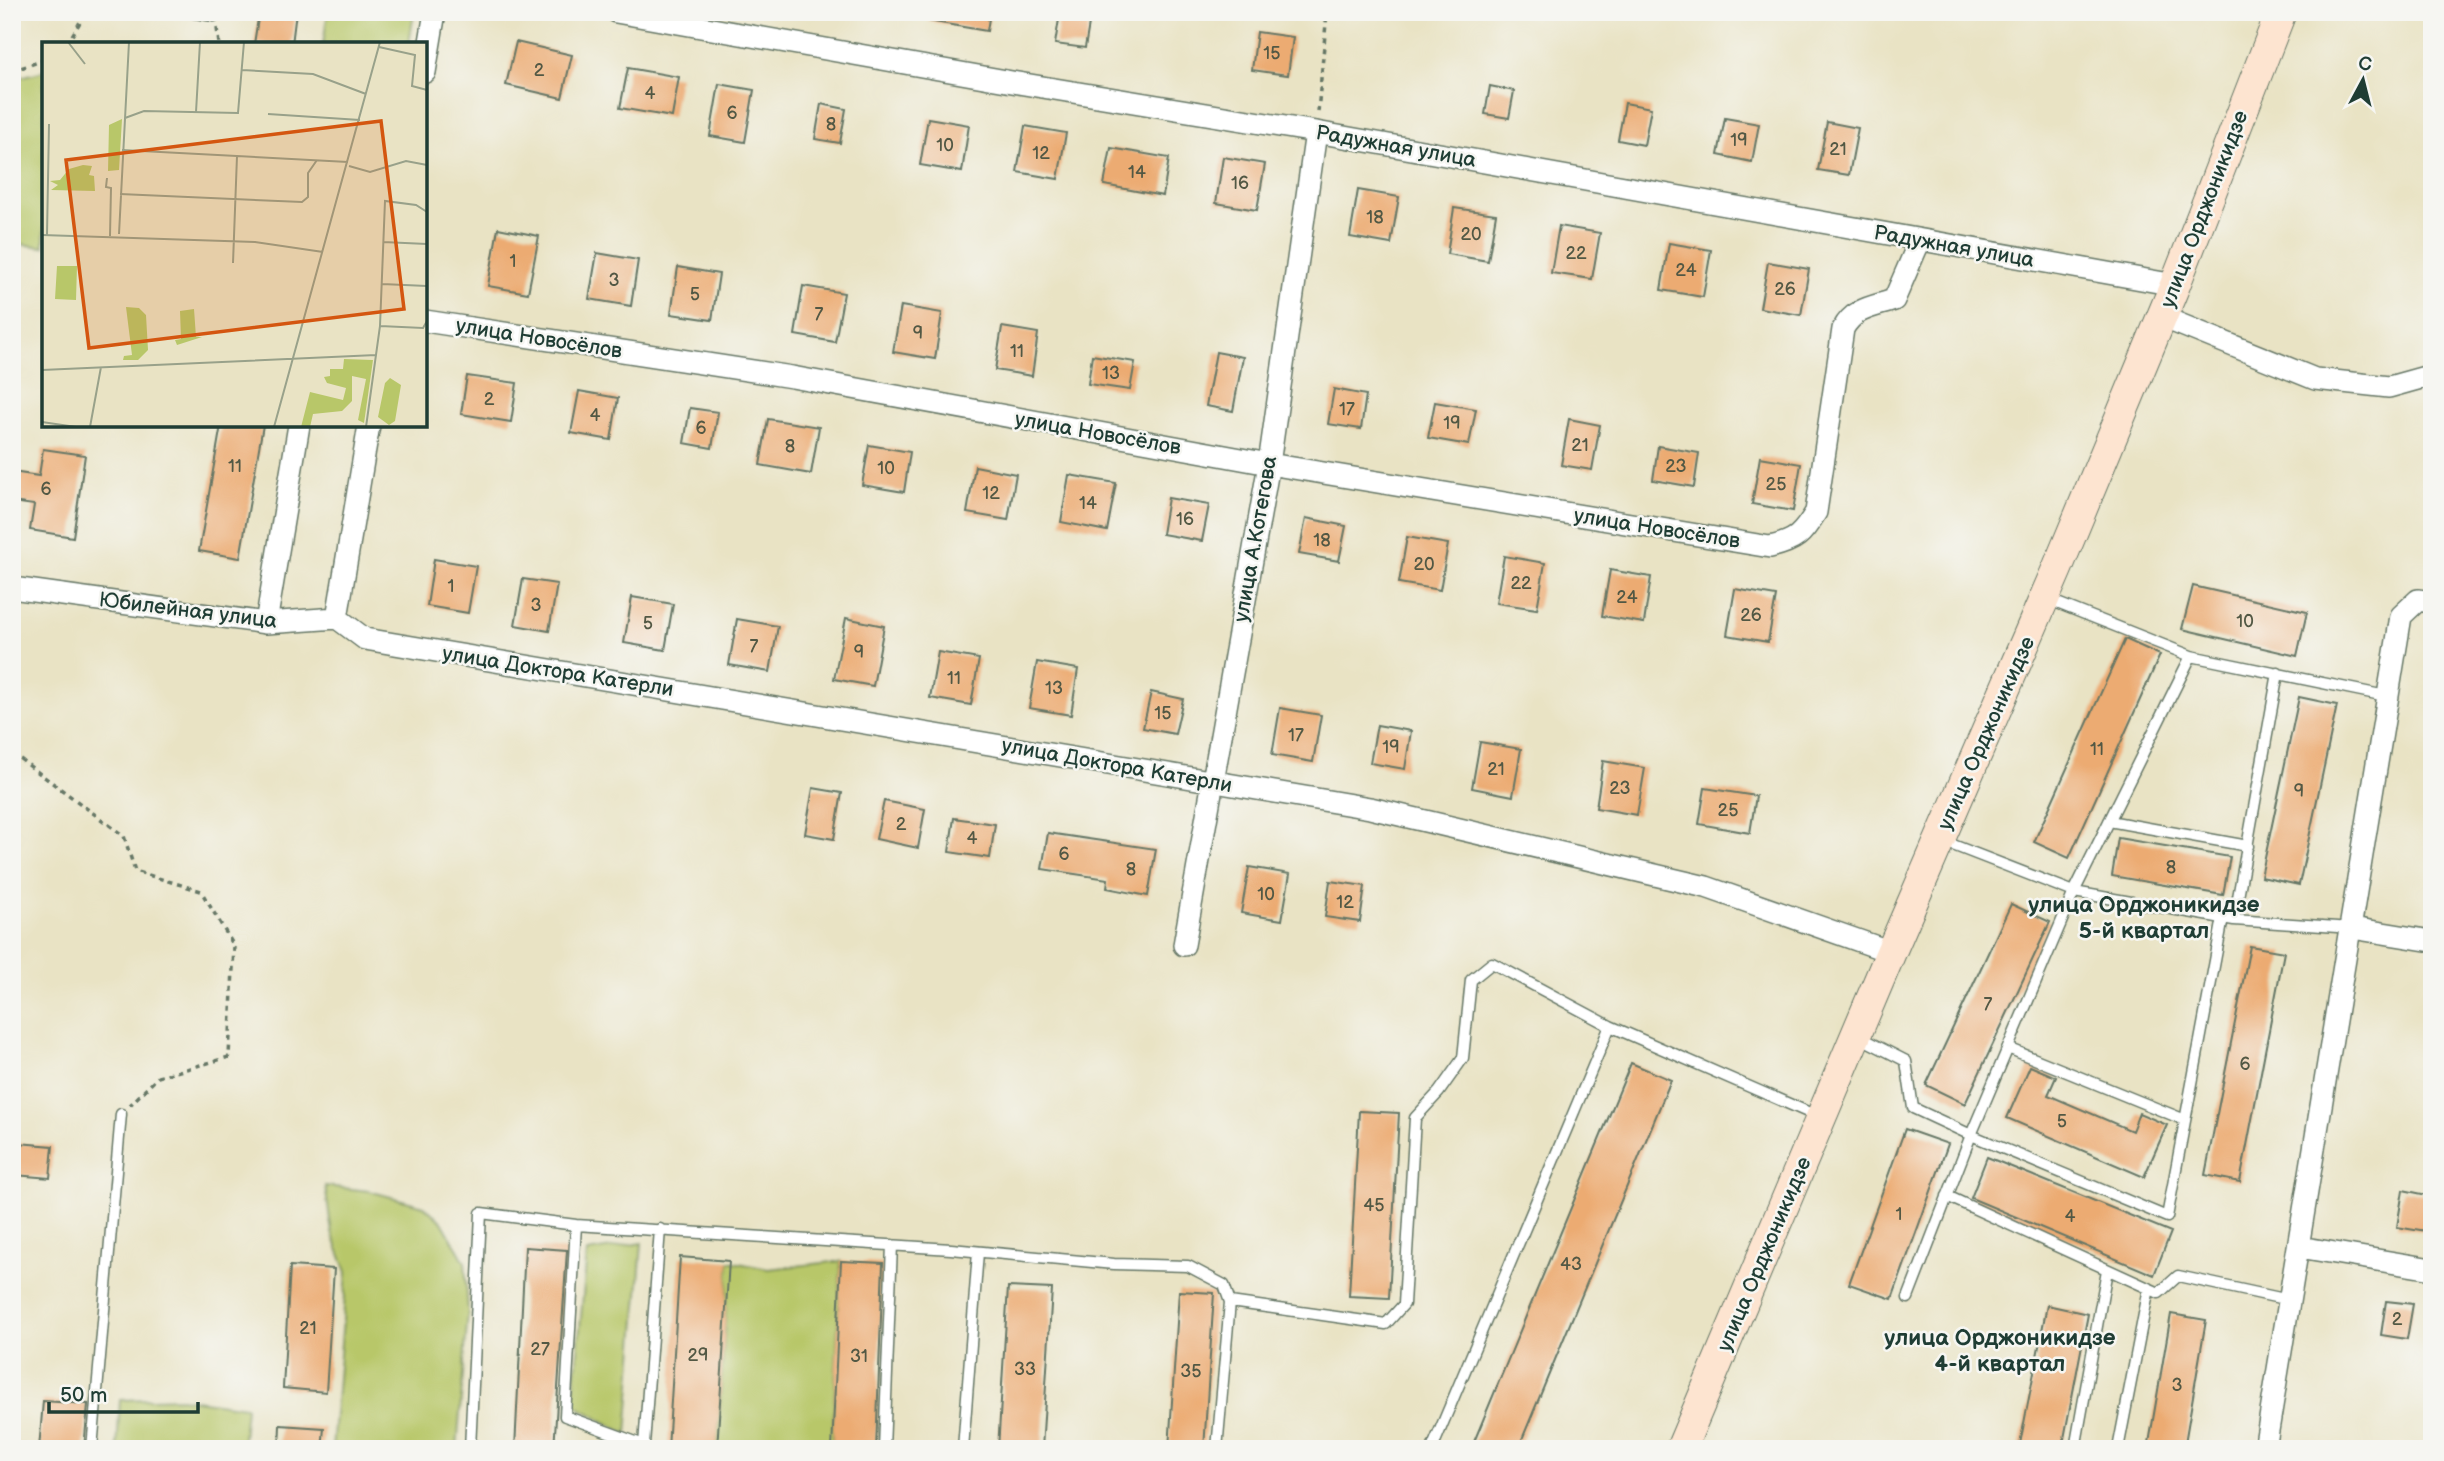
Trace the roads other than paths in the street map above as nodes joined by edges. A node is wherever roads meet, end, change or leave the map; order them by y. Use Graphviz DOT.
graph roads {
  1 [pos="189,12"];
  2 [pos="215,12"];
  3 [pos="435,12"];
  4 [pos="616,12"];
  5 [pos="2281,12"];
  6 [pos="427,60"];
  7 [pos="1316,132"];
  8 [pos="1920,240"];
  9 [pos="2175,285"];
  10 [pos="2162,317"];
  11 [pos="427,321"];
  12 [pos="2432,375"];
  13 [pos="299,427"];
  14 [pos="369,427"];
  15 [pos="1269,464"];
  16 [pos="12,588"];
  17 [pos="2045,598"];
  18 [pos="2432,602"];
  19 [pos="337,618"];
  20 [pos="266,622"];
  21 [pos="2191,656"];
  22 [pos="2278,673"];
  23 [pos="2386,696"];
  24 [pos="1214,782"];
  25 [pos="2109,821"];
  26 [pos="1939,840"];
  27 [pos="2248,846"];
  28 [pos="2074,892"];
  29 [pos="2229,919"];
  30 [pos="2352,928"];
  31 [pos="2432,941"];
  32 [pos="1184,945"];
  33 [pos="1891,952"];
  34 [pos="1609,1026"];
  35 [pos="1857,1035"];
  36 [pos="2008,1048"];
  37 [pos="121,1114"];
  38 [pos="1822,1118"];
  39 [pos="2185,1120"];
  40 [pos="1971,1135"];
  41 [pos="1947,1196"];
  42 [pos="576,1225"];
  43 [pos="660,1229"];
  44 [pos="892,1245"];
  45 [pos="2299,1247"];
  46 [pos="978,1252"];
  47 [pos="2432,1269"];
  48 [pos="2108,1270"];
  49 [pos="2148,1288"];
  50 [pos="1908,1298"];
  51 [pos="2289,1300"];
  52 [pos="1230,1302"];
  53 [pos="644,1447"];
  54 [pos="92,1449"];
  55 [pos="470,1449"];
  56 [pos="884,1449"];
  57 [pos="963,1449"];
  58 [pos="1217,1449"];
  59 [pos="1432,1449"];
  60 [pos="1681,1449"];
  61 [pos="2075,1449"];
  62 [pos="2118,1449"];
  63 [pos="2265,1449"];
  1 -- 2 [label="lane"];
  3 -- 6 [label="street"];
  4 -- 7 [label="street, Радужная улица"];
  5 -- 9 [label="main road, улица Орджоникидзе"];
  7 -- 8 [label="street, Радужная улица"];
  7 -- 15 [label="street, улица А.Котегова"];
  8 -- 9 [label="street, Радужная улица"];
  8 -- 15 [label="street, улица Новосёлов"];
  9 -- 10 [label="main road, улица Орджоникидзе"];
  10 -- 12 [label="street"];
  10 -- 17 [label="main road, улица Орджоникидзе"];
  11 -- 15 [label="street, улица Новосёлов"];
  13 -- 20 [label="street"];
  14 -- 19 [label="street"];
  15 -- 24 [label="street, улица А.Котегова"];
  16 -- 20 [label="street, Юбилейная улица"];
  17 -- 21 [label="lane"];
  17 -- 26 [label="main road, улица Орджоникидзе"];
  18 -- 23 [label="street"];
  19 -- 20 [label="street, Юбилейная улица"];
  19 -- 24 [label="street, улица Доктора Катерли"];
  21 -- 22 [label="lane"];
  21 -- 25 [label="lane"];
  22 -- 23 [label="lane"];
  22 -- 27 [label="lane"];
  23 -- 30 [label="street"];
  24 -- 32 [label="street, улица А.Котегова"];
  24 -- 33 [label="street, улица Доктора Катерли"];
  25 -- 27 [label="lane"];
  25 -- 28 [label="lane"];
  26 -- 28 [label="lane"];
  26 -- 33 [label="main road, улица Орджоникидзе"];
  27 -- 29 [label="lane"];
  28 -- 29 [label="lane"];
  28 -- 36 [label="lane"];
  29 -- 30 [label="lane"];
  29 -- 39 [label="lane"];
  30 -- 31 [label="street"];
  30 -- 45 [label="street"];
  33 -- 35 [label="main road, улица Орджоникидзе"];
  34 -- 38 [label="lane"];
  34 -- 52 [label="lane"];
  34 -- 59 [label="lane"];
  35 -- 38 [label="main road, улица Орджоникидзе"];
  35 -- 40 [label="lane"];
  36 -- 39 [label="lane"];
  36 -- 40 [label="lane"];
  37 -- 54 [label="lane"];
  38 -- 60 [label="main road, улица Орджоникидзе"];
  39 -- 40 [label="lane"];
  40 -- 41 [label="lane"];
  41 -- 48 [label="lane"];
  41 -- 50 [label="lane"];
  42 -- 43 [label="lane"];
  42 -- 53 [label="lane"];
  42 -- 55 [label="lane"];
  43 -- 44 [label="lane"];
  43 -- 53 [label="lane"];
  44 -- 46 [label="lane"];
  44 -- 56 [label="lane"];
  45 -- 47 [label="street"];
  45 -- 51 [label="street"];
  46 -- 52 [label="lane"];
  46 -- 57 [label="lane"];
  48 -- 49 [label="lane"];
  48 -- 61 [label="lane"];
  49 -- 51 [label="lane"];
  49 -- 62 [label="lane"];
  51 -- 63 [label="street"];
  52 -- 58 [label="lane"];
}
